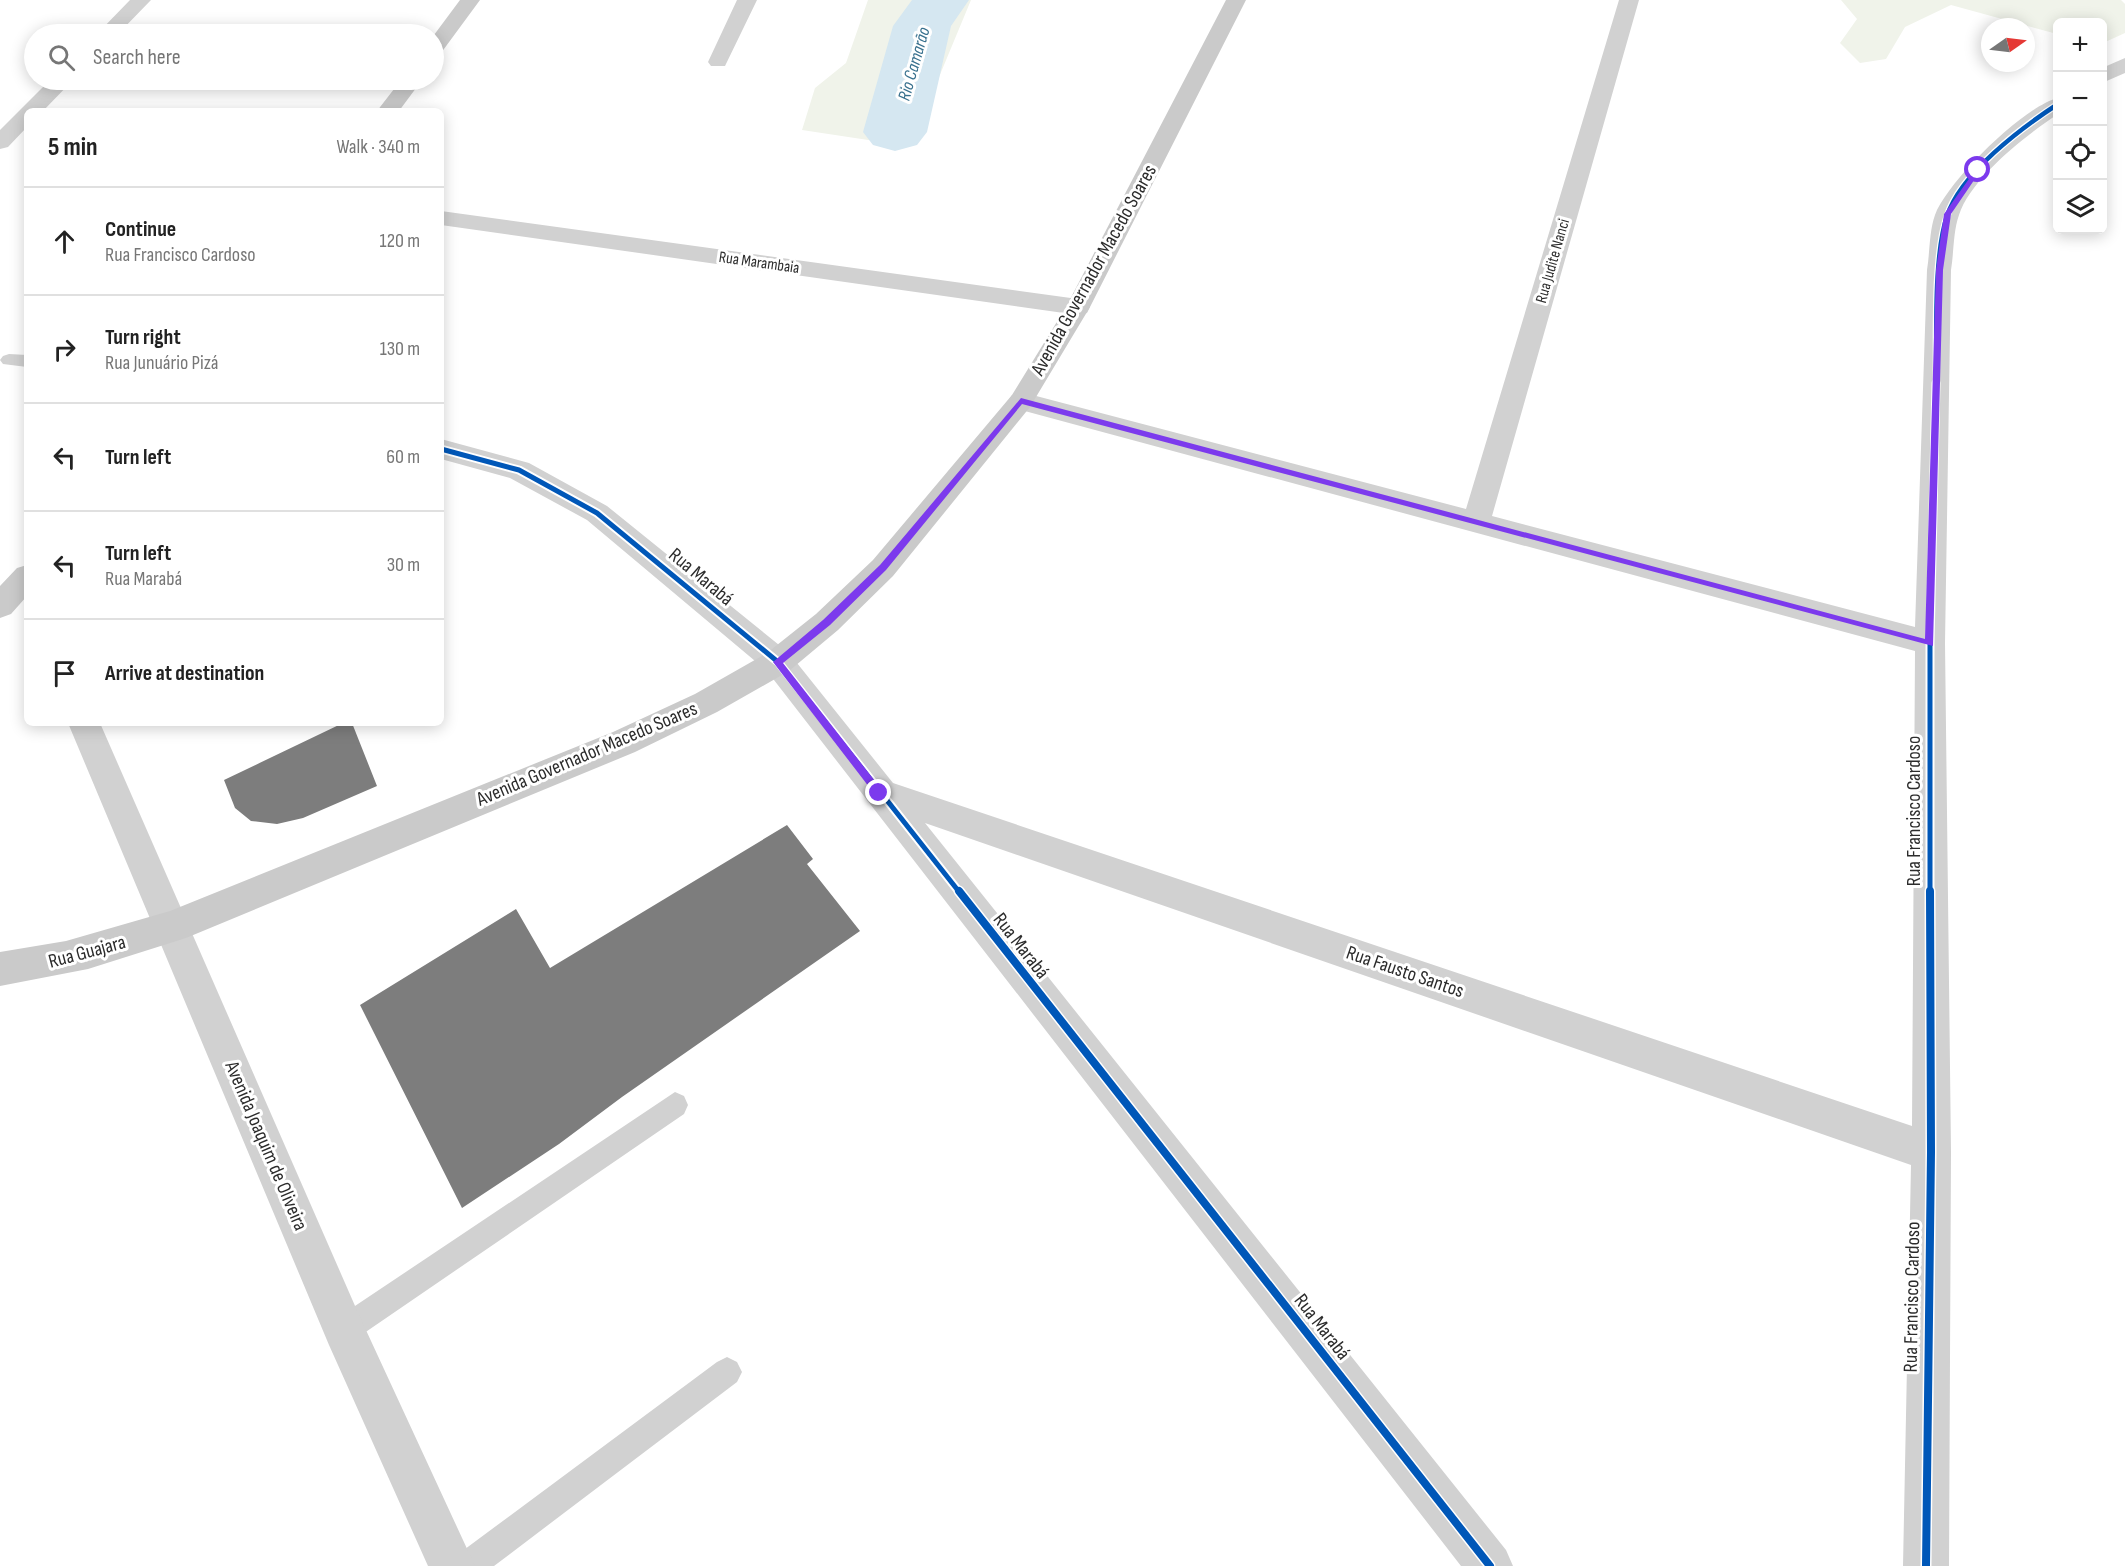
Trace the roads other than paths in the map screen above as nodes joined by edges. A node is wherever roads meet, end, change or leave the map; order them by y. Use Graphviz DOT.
graph roads {
  1 [pos="141,0"];
  2 [pos="470,0"];
  3 [pos="747,0"];
  4 [pos="1236,0"];
  5 [pos="1629,0"];
  6 [pos="117,24"];
  7 [pos="444,35"];
  8 [pos="718,62"];
  9 [pos="2125,64"];
  10 [pos="2107,75"];
  11 [pos="52,90"];
  12 [pos="404,90"];
  13 [pos="2053,107"];
  14 [pos="34,108"];
  15 [pos="390,108"];
  16 [pos="24,119"];
  17 [pos="8,138"];
  18 [pos="444,218"];
  19 [pos="1078,308"];
  20 [pos="9,360"];
  21 [pos="24,361"];
  22 [pos="1021,401"];
  23 [pos="444,449"];
  24 [pos="1476,523"];
  25 [pos="24,585"];
  26 [pos="0,606"];
  27 [pos="1930,643"];
  28 [pos="778,662"];
  29 [pos="85,726"];
  30 [pos="879,793"];
  31 [pos="173,927"];
  32 [pos="0,969"];
  33 [pos="675,1105"];
  34 [pos="1930,1152"];
  35 [pos="344,1330"];
  36 [pos="727,1372"];
  37 [pos="452,1566"];
  38 [pos="468,1566"];
  39 [pos="1490,1566"];
  40 [pos="1926,1566"];
  1 -- 6 [label="street"];
  2 -- 7 [label="main road"];
  3 -- 8 [label="street"];
  4 -- 19 [label="main road, Avenida Governador Macedo Soares"];
  5 -- 24 [label="street, Rua Judite Nanci"];
  9 -- 10 [label="street"];
  11 -- 14 [label="street"];
  12 -- 15 [label="main road"];
  13 -- 27 [label="street, Rua Francisco Cardoso"];
  16 -- 17 [label="street"];
  18 -- 19 [label="street, Rua Marambaia"];
  19 -- 22 [label="main road, Avenida Governador Macedo Soares"];
  20 -- 21 [label="lane"];
  22 -- 24 [label="street"];
  22 -- 28 [label="main road, Avenida Governador Macedo Soares"];
  23 -- 28 [label="street, Rua Marabá"];
  24 -- 27 [label="street"];
  25 -- 26 [label="main road"];
  27 -- 34 [label="street, Rua Francisco Cardoso"];
  28 -- 30 [label="street, Rua Marabá"];
  28 -- 31 [label="main road, Avenida Governador Macedo Soares"];
  29 -- 31 [label="street, Avenida Joaquim de Oliveira"];
  30 -- 34 [label="street, Rua Fausto Santos"];
  30 -- 39 [label="street, Rua Marabá"];
  31 -- 32 [label="main road, Rua Guajara"];
  31 -- 35 [label="street, Avenida Joaquim de Oliveira"];
  33 -- 35 [label="lane"];
  34 -- 40 [label="street, Rua Francisco Cardoso"];
  35 -- 37 [label="street, Avenida Joaquim de Oliveira"];
  36 -- 38 [label="lane"];
}
